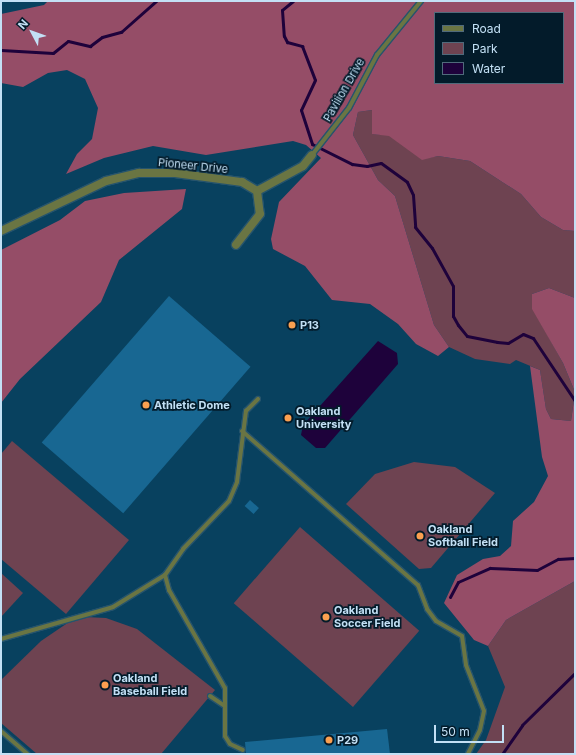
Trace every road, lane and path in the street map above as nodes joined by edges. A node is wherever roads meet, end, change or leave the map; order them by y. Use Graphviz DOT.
graph roads {
  1 [pos="421,1"];
  2 [pos="312,155"];
  3 [pos="257,192"];
  4 [pos="1,230"];
  5 [pos="236,245"];
  6 [pos="258,399"];
  7 [pos="242,431"];
  8 [pos="165,574"];
  9 [pos="1,639"];
  10 [pos="210,696"];
  11 [pos="225,706"];
  12 [pos="1,731"];
  13 [pos="243,750"];
  14 [pos="27,754"];
  15 [pos="468,754"];
  1 -- 2 [label="lane, Pavilion Drive"];
  2 -- 3 [label="street, Pavilion Drive"];
  3 -- 4 [label="street, Pioneer Drive"];
  3 -- 5 [label="street"];
  6 -- 7 [label="lane"];
  7 -- 8 [label="lane"];
  7 -- 15 [label="lane"];
  8 -- 9 [label="lane"];
  8 -- 11 [label="lane"];
  10 -- 11 [label="lane"];
  11 -- 13 [label="lane"];
  12 -- 14 [label="lane"];
}
